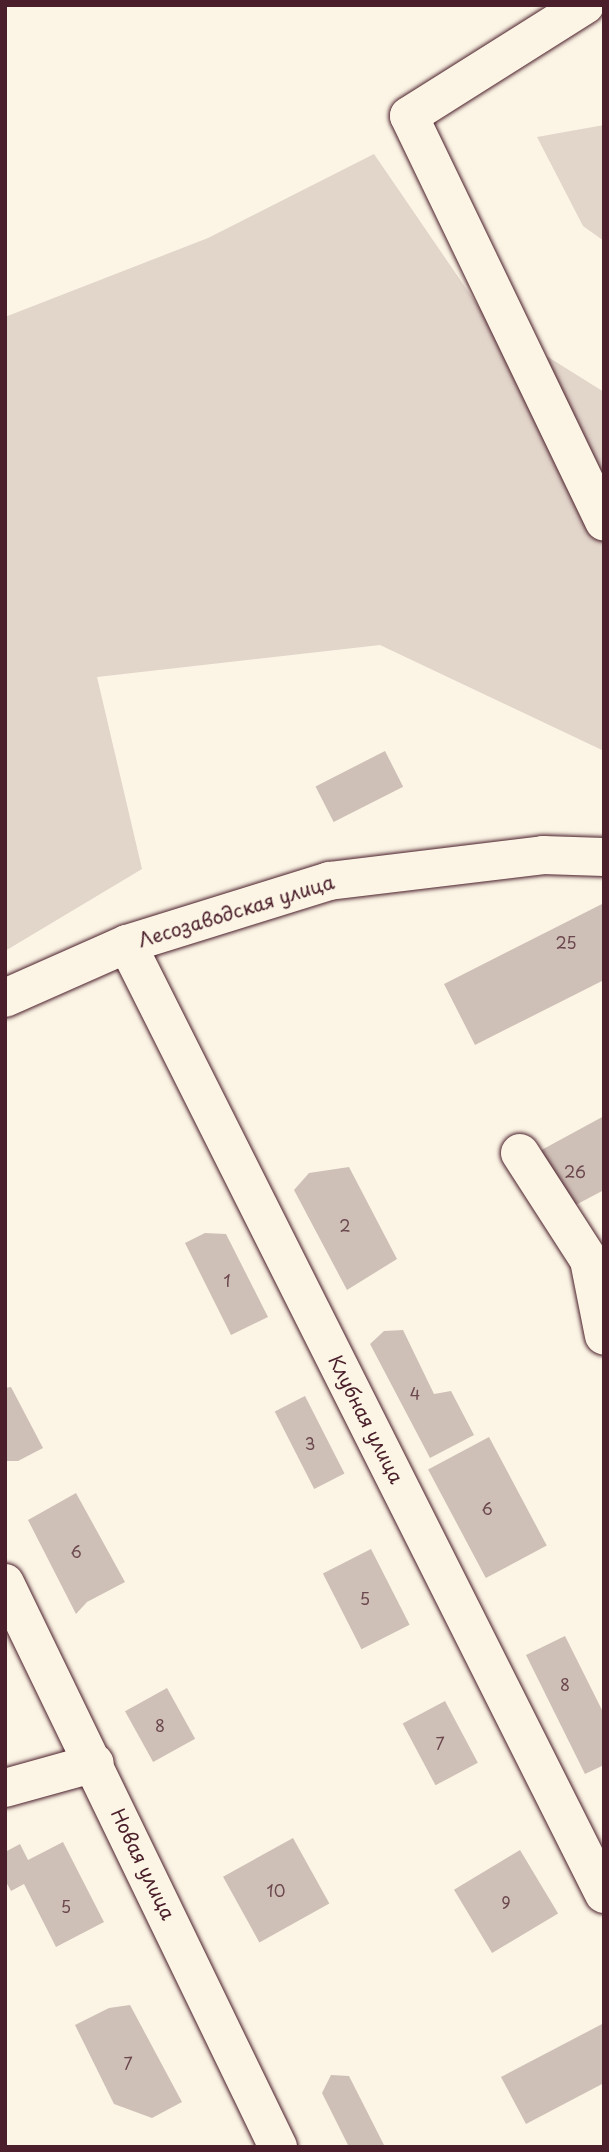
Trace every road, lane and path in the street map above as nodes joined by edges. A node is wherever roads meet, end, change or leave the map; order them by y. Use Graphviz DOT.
graph roads {
  1 [pos="585,5"];
  2 [pos="604,522"];
  3 [pos="604,857"];
  4 [pos="127,944"];
  5 [pos="5,999"];
  6 [pos="520,1153"];
  7 [pos="597,1256"];
  8 [pos="604,1336"];
  9 [pos="5,1583"];
  10 [pos="95,1763"];
  11 [pos="5,1788"];
  12 [pos="604,1894"];
  13 [pos="278,2147"];
  1 -- 2 [label="street"];
  3 -- 4 [label="street, Лесозаводская улица"];
  4 -- 5 [label="street, Лесозаводская улица"];
  4 -- 12 [label="street, Клубная улица"];
  6 -- 7 [label="street"];
  7 -- 8 [label="street"];
  9 -- 10 [label="street, Новая улица"];
  10 -- 11 [label="street"];
  10 -- 13 [label="street, Новая улица"];
}
